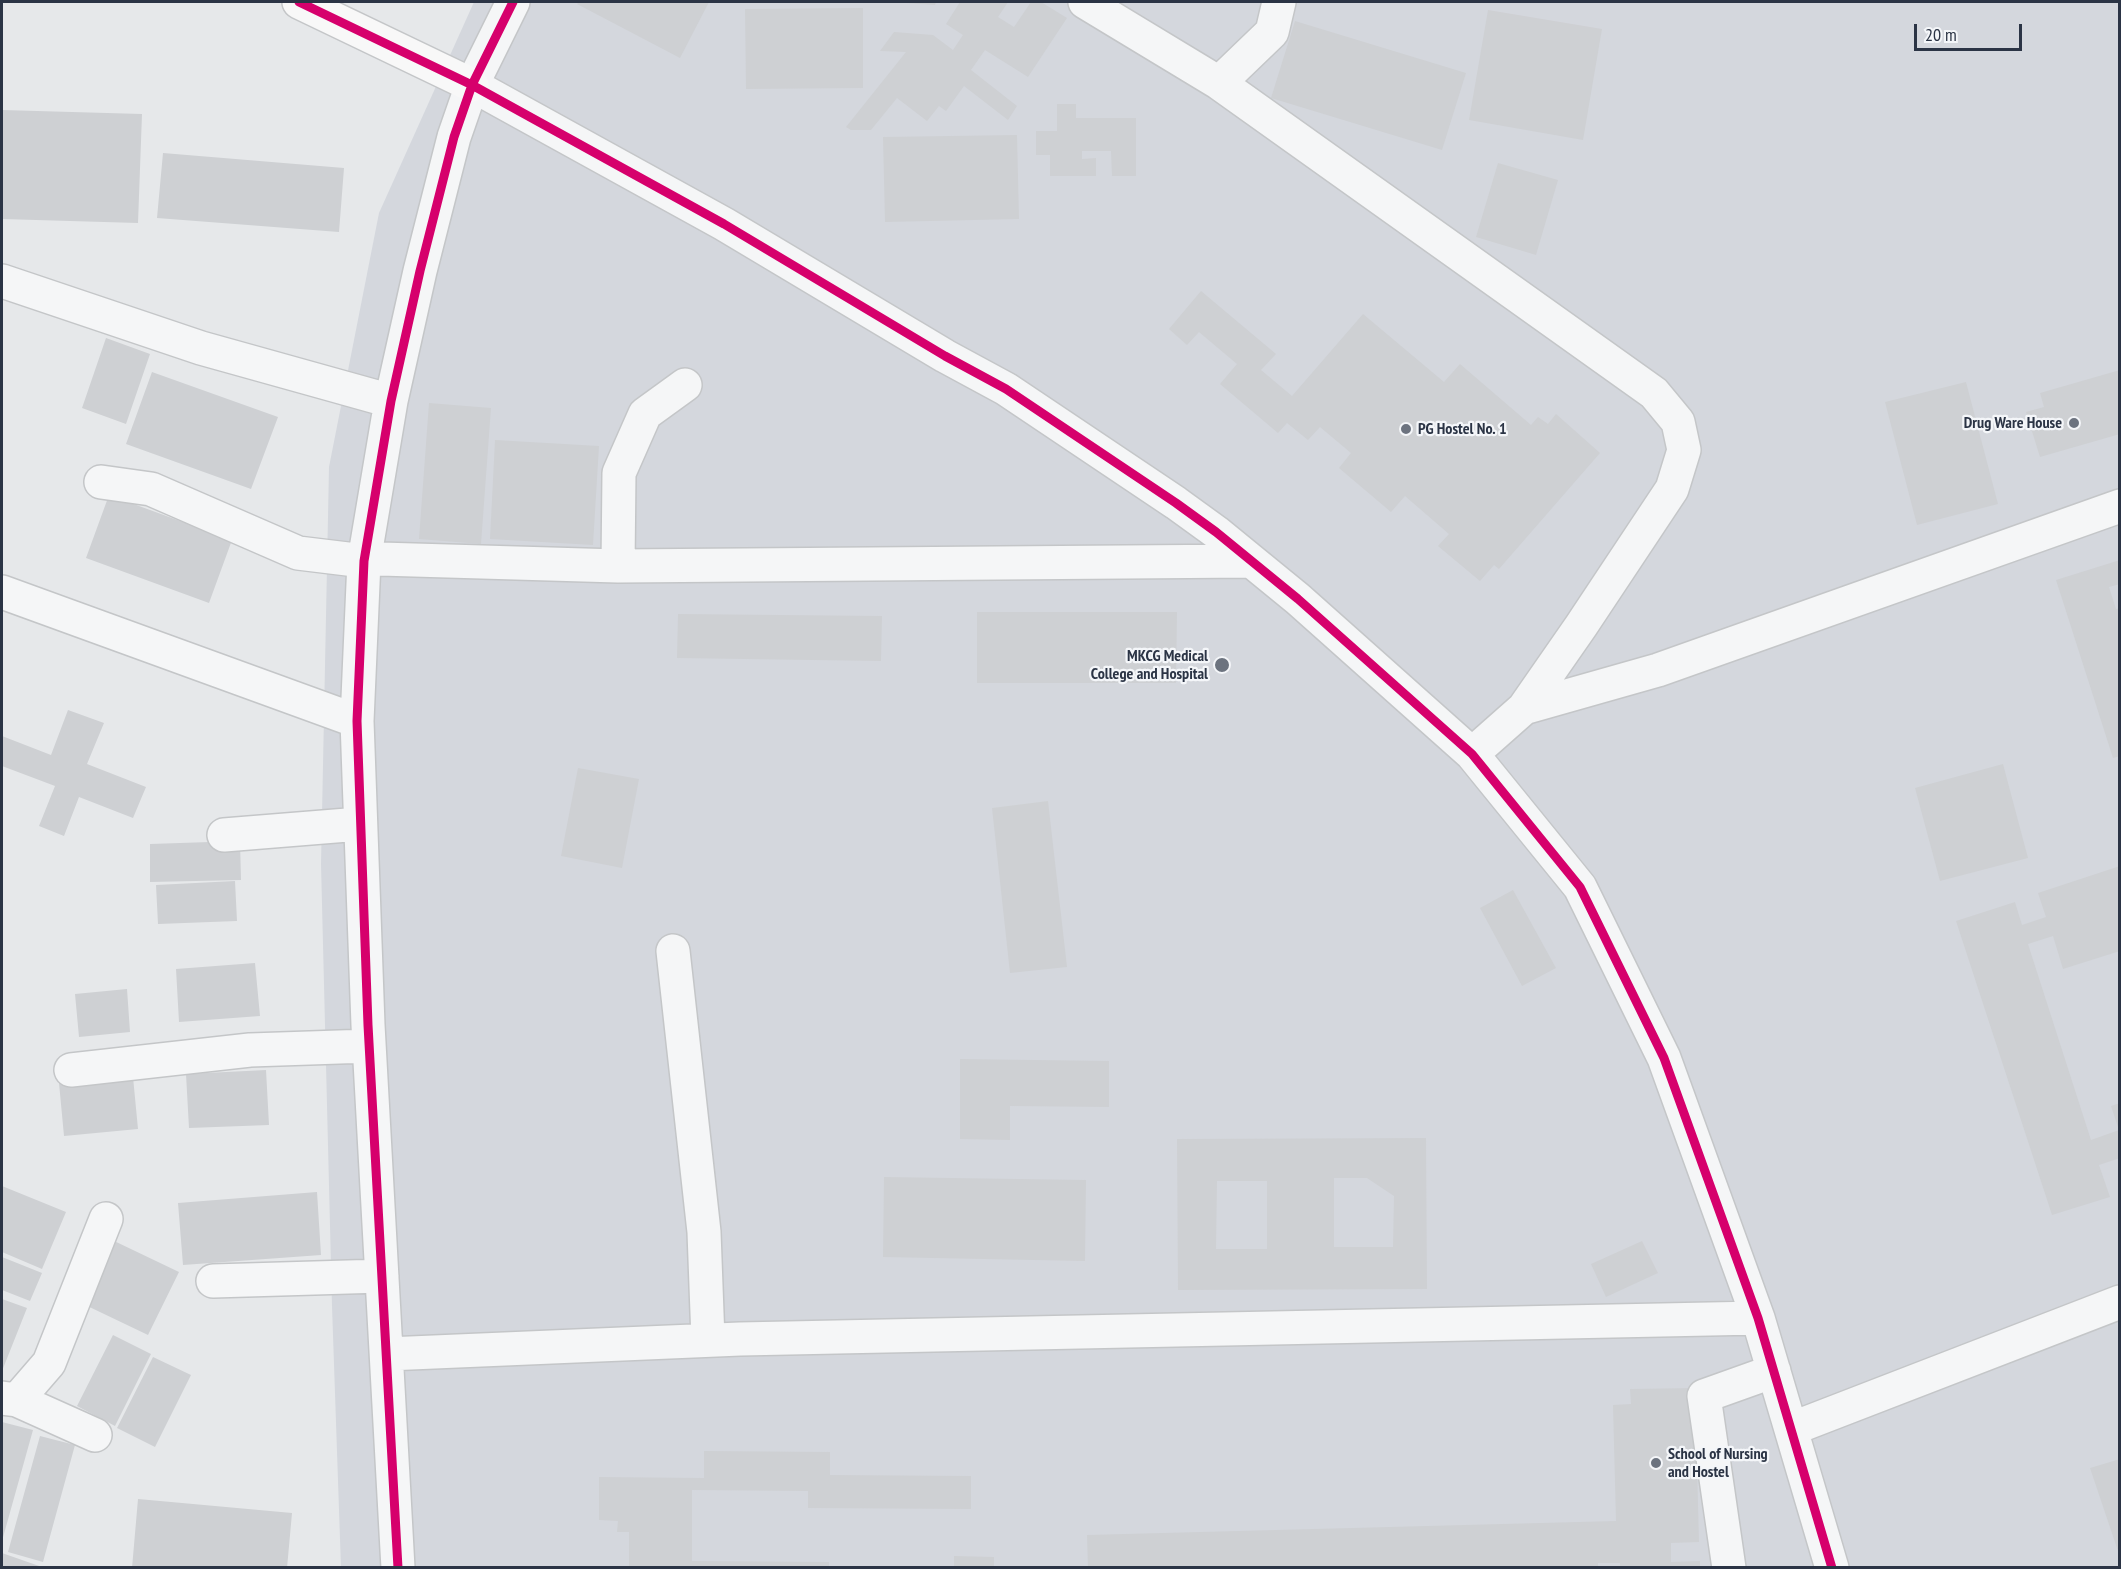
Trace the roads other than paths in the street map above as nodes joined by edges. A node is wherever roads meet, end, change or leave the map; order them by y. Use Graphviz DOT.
graph roads {
  1 [pos="300,2"];
  2 [pos="513,2"];
  3 [pos="1084,2"];
  4 [pos="1280,2"];
  5 [pos="1219,83"];
  6 [pos="472,85"];
  7 [pos="2,281"];
  8 [pos="685,385"];
  9 [pos="391,401"];
  10 [pos="101,482"];
  11 [pos="2120,506"];
  12 [pos="364,561"];
  13 [pos="1251,561"];
  14 [pos="618,566"];
  15 [pos="2,592"];
  16 [pos="1524,708"];
  17 [pos="357,721"];
  18 [pos="1472,754"];
  19 [pos="360,824"];
  20 [pos="224,835"];
  21 [pos="673,951"];
  22 [pos="369,1046"];
  23 [pos="71,1070"];
  24 [pos="106,1219"];
  25 [pos="382,1276"];
  26 [pos="213,1281"];
  27 [pos="2120,1302"];
  28 [pos="1758,1318"];
  29 [pos="708,1341"];
  30 [pos="387,1354"];
  31 [pos="1774,1371"];
  32 [pos="9,1399"];
  33 [pos="1791,1429"];
  34 [pos="95,1436"];
  35 [pos="398,1568"];
  36 [pos="1729,1568"];
  37 [pos="1833,1568"];
  1 -- 6 [label="street"];
  2 -- 6 [label="street"];
  3 -- 5 [label="street"];
  4 -- 5 [label="street"];
  5 -- 16 [label="street"];
  6 -- 9 [label="street"];
  6 -- 13 [label="street"];
  7 -- 9 [label="street"];
  8 -- 14 [label="street"];
  9 -- 12 [label="street"];
  10 -- 12 [label="street"];
  11 -- 16 [label="street"];
  12 -- 14 [label="street"];
  12 -- 17 [label="street"];
  13 -- 14 [label="street"];
  13 -- 18 [label="street"];
  15 -- 17 [label="street"];
  16 -- 18 [label="street"];
  17 -- 19 [label="street"];
  18 -- 28 [label="street"];
  19 -- 20 [label="street"];
  19 -- 22 [label="street"];
  21 -- 29 [label="street"];
  22 -- 23 [label="street"];
  22 -- 25 [label="street"];
  24 -- 32 [label="street"];
  25 -- 26 [label="street"];
  25 -- 30 [label="street"];
  27 -- 33 [label="street"];
  28 -- 29 [label="street"];
  28 -- 31 [label="street"];
  29 -- 30 [label="street"];
  30 -- 35 [label="street"];
  31 -- 33 [label="street"];
  31 -- 36 [label="street"];
  32 -- 34 [label="street"];
  33 -- 37 [label="street"];
}
